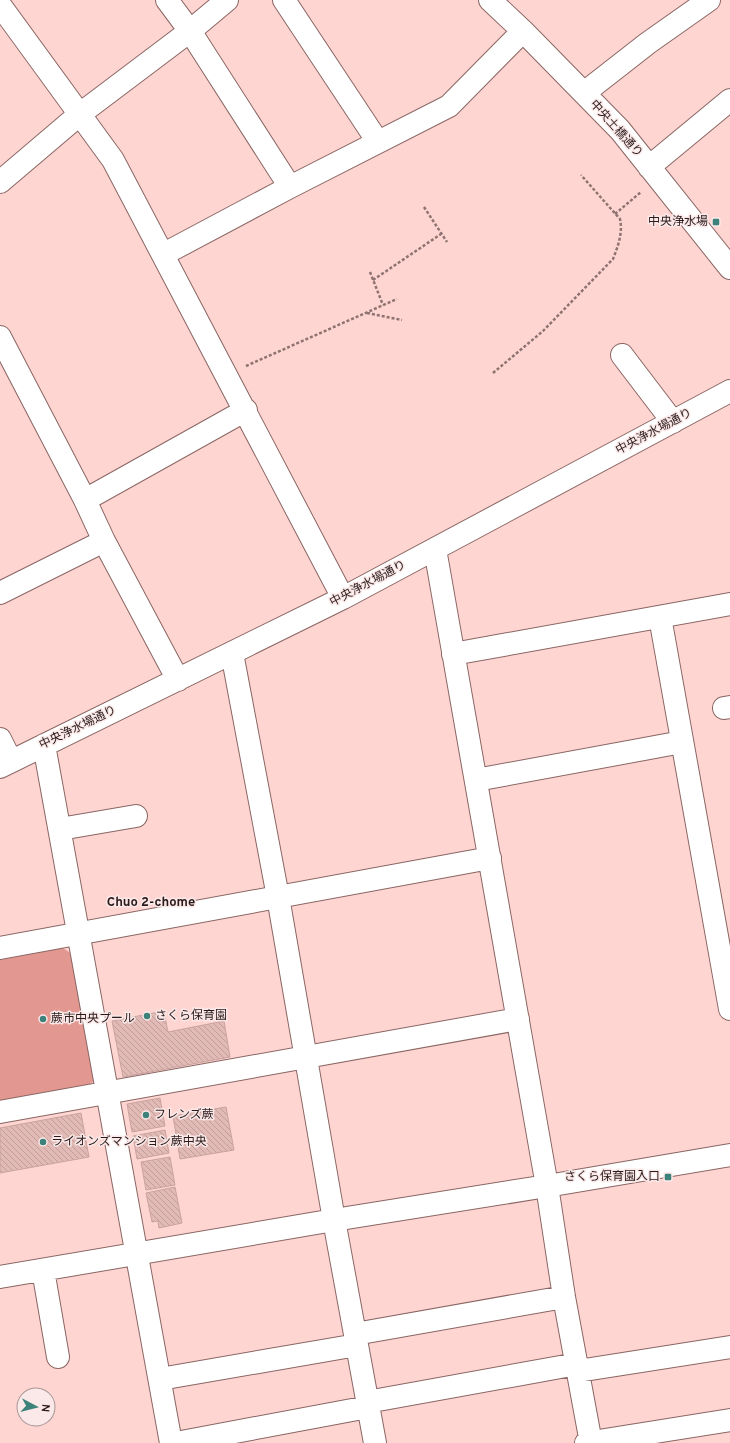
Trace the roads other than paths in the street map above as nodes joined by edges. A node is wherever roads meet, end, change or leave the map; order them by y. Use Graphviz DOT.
graph roads {
  1 [pos="167,0"];
  2 [pos="227,0"];
  3 [pos="284,0"];
  4 [pos="490,0"];
  5 [pos="709,0"];
  6 [pos="0,5"];
  7 [pos="190,30"];
  8 [pos="523,31"];
  9 [pos="584,93"];
  10 [pos="730,100"];
  11 [pos="80,114"];
  12 [pos="378,142"];
  13 [pos="654,172"];
  14 [pos="0,182"];
  15 [pos="290,187"];
  16 [pos="164,254"];
  17 [pos="730,268"];
  18 [pos="3,349"];
  19 [pos="622,355"];
  20 [pos="730,391"];
  21 [pos="246,410"];
  22 [pos="673,422"];
  23 [pos="84,500"];
  24 [pos="104,541"];
  25 [pos="435,549"];
  26 [pos="0,593"];
  27 [pos="343,598"];
  28 [pos="730,604"];
  29 [pos="660,617"];
  30 [pos="232,653"];
  31 [pos="453,654"];
  32 [pos="178,680"];
  33 [pos="0,739"];
  34 [pos="682,742"];
  35 [pos="44,745"];
  36 [pos="5,764"];
  37 [pos="476,780"];
  38 [pos="136,816"];
  39 [pos="60,829"];
  40 [pos="490,858"];
  41 [pos="278,897"];
  42 [pos="79,934"];
  43 [pos="0,948"];
  44 [pos="730,1009"];
  45 [pos="518,1019"];
  46 [pos="306,1057"];
  47 [pos="108,1093"];
  48 [pos="0,1112"];
  49 [pos="730,1155"];
  50 [pos="547,1186"];
  51 [pos="334,1220"];
  52 [pos="136,1254"];
  53 [pos="43,1270"];
  54 [pos="0,1277"];
  55 [pos="564,1297"];
  56 [pos="356,1340"];
  57 [pos="730,1346"];
  58 [pos="58,1357"];
  59 [pos="577,1368"];
  60 [pos="160,1379"];
  61 [pos="368,1404"];
  62 [pos="730,1420"];
  63 [pos="171,1443"];
  64 [pos="176,1443"];
  65 [pos="375,1443"];
  66 [pos="589,1443"];
  1 -- 7 [label="street"];
  2 -- 7 [label="street"];
  3 -- 12 [label="street"];
  4 -- 8 [label="street, 中央土橋通り"];
  5 -- 9 [label="street"];
  6 -- 11 [label="street"];
  7 -- 11 [label="street"];
  7 -- 15 [label="street"];
  8 -- 9 [label="street, 中央土橋通り"];
  8 -- 12 [label="street"];
  9 -- 13 [label="street, 中央土橋通り"];
  10 -- 13 [label="street"];
  11 -- 14 [label="street"];
  11 -- 16 [label="street"];
  12 -- 15 [label="street"];
  13 -- 17 [label="street, 中央土橋通り"];
  15 -- 16 [label="street"];
  16 -- 21 [label="street"];
  18 -- 23 [label="street"];
  19 -- 22 [label="street"];
  20 -- 22 [label="street, 中央浄水場通り"];
  21 -- 23 [label="street"];
  21 -- 27 [label="street"];
  22 -- 25 [label="street, 中央浄水場通り"];
  23 -- 24 [label="street"];
  24 -- 26 [label="street"];
  24 -- 32 [label="street"];
  25 -- 27 [label="street, 中央浄水場通り"];
  25 -- 31 [label="street"];
  27 -- 30 [label="street, 中央浄水場通り"];
  28 -- 29 [label="street"];
  29 -- 31 [label="street"];
  29 -- 34 [label="street"];
  30 -- 32 [label="street, 中央浄水場通り"];
  30 -- 41 [label="street"];
  31 -- 37 [label="street"];
  32 -- 35 [label="street, 中央浄水場通り"];
  33 -- 36 [label="street"];
  34 -- 37 [label="street"];
  34 -- 44 [label="street"];
  35 -- 36 [label="street, 中央浄水場通り"];
  35 -- 39 [label="street"];
  37 -- 40 [label="street"];
  38 -- 39 [label="street"];
  39 -- 42 [label="street"];
  40 -- 41 [label="street"];
  40 -- 45 [label="street"];
  41 -- 42 [label="street"];
  41 -- 46 [label="street"];
  42 -- 43 [label="street"];
  42 -- 47 [label="street"];
  45 -- 46 [label="street"];
  45 -- 50 [label="street"];
  46 -- 47 [label="street"];
  46 -- 51 [label="street"];
  47 -- 48 [label="street"];
  47 -- 52 [label="street"];
  49 -- 50 [label="street"];
  50 -- 51 [label="street"];
  50 -- 55 [label="street"];
  51 -- 52 [label="street"];
  51 -- 56 [label="street"];
  52 -- 53 [label="street"];
  52 -- 60 [label="street"];
  53 -- 54 [label="street"];
  53 -- 58 [label="street"];
  55 -- 56 [label="street"];
  55 -- 59 [label="street"];
  56 -- 60 [label="street"];
  56 -- 61 [label="street"];
  57 -- 59 [label="street"];
  59 -- 61 [label="street"];
  59 -- 66 [label="street"];
  60 -- 63 [label="street"];
  61 -- 64 [label="street"];
  61 -- 65 [label="street"];
  62 -- 66 [label="street"];
}
